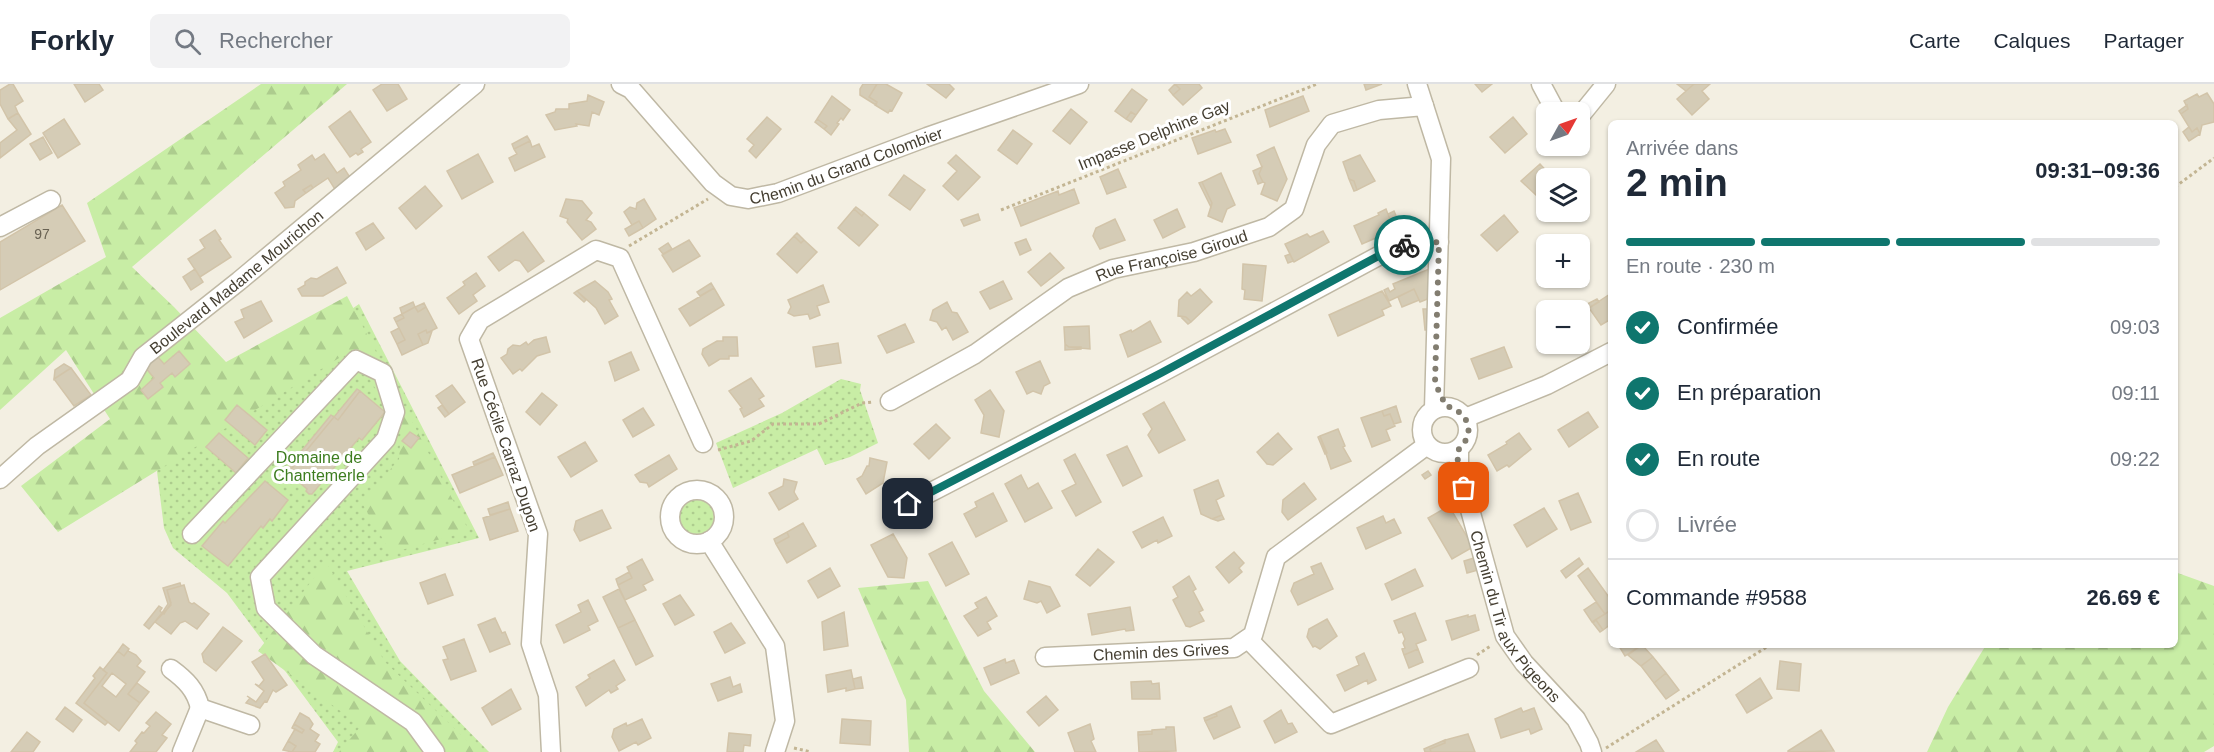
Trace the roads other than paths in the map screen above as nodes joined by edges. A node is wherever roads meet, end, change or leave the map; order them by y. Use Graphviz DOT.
graph roads {
  1 [pos="475,84"];
  2 [pos="621,84"];
  3 [pos="1079,84"];
  4 [pos="1417,84"];
  5 [pos="1541,84"];
  6 [pos="1606,84"];
  7 [pos="1551,102"];
  8 [pos="1590,104"];
  9 [pos="1424,106"];
  10 [pos="51,200"];
  11 [pos="0,227"];
  12 [pos="1439,242"];
  13 [pos="1608,354"];
  14 [pos="890,401"];
  15 [pos="1440,408"];
  16 [pos="1465,418"];
  17 [pos="703,442"];
  18 [pos="1427,445"];
  19 [pos="1454,451"];
  20 [pos="0,479"];
  21 [pos="908,504"];
  22 [pos="192,534"];
  23 [pos="709,541"];
  24 [pos="1248,639"];
  25 [pos="1045,657"];
  26 [pos="1469,668"];
  27 [pos="171,669"];
  28 [pos="200,708"];
  29 [pos="250,725"];
  30 [pos="182,752"];
  31 [pos="435,752"];
  32 [pos="551,752"];
  33 [pos="775,752"];
  34 [pos="1592,752"];
  1 -- 20 [label="street, Boulevard Madame Mourichon"];
  2 -- 3 [label="street, Chemin du Grand Colombier"];
  4 -- 9 [label="street"];
  5 -- 7 [label="street"];
  6 -- 8 [label="street"];
  9 -- 12 [label="street"];
  9 -- 14 [label="street, Rue Françoise Giroud"];
  10 -- 11 [label="street"];
  12 -- 15 [label="street"];
  12 -- 21 [label="street"];
  13 -- 16 [label="street"];
  15 -- 16 [label="street"];
  15 -- 18 [label="street"];
  16 -- 19 [label="street"];
  17 -- 32 [label="street, Rue Cécile Carraz Dupon"];
  18 -- 19 [label="street"];
  18 -- 24 [label="street, Chemin des Grives"];
  19 -- 34 [label="street, Chemin du Tir aux Pigeons"];
  22 -- 31 [label="street"];
  23 -- 33 [label="street"];
  24 -- 25 [label="street, Chemin des Grives"];
  24 -- 26 [label="street"];
  27 -- 28 [label="street"];
  28 -- 29 [label="street"];
  28 -- 30 [label="street"];
}
